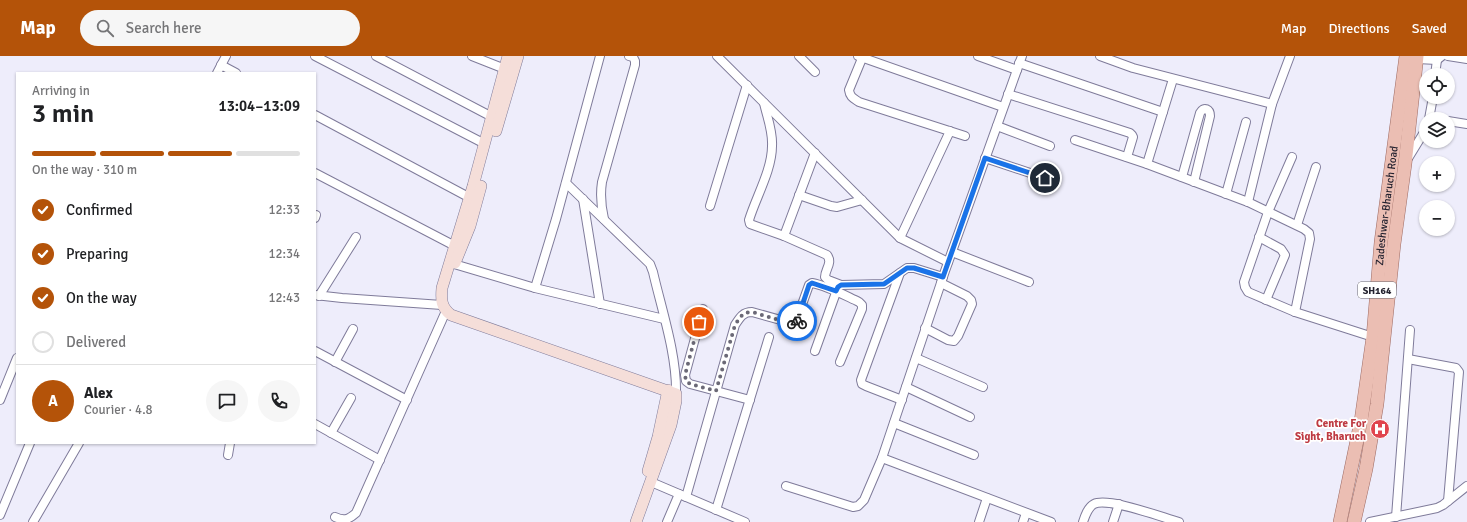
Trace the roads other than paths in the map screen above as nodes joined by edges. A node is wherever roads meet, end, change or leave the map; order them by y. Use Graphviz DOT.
graph roads {
  1 [pos="226,56"];
  2 [pos="316,56"];
  3 [pos="376,56"];
  4 [pos="472,56"];
  5 [pos="508,56"];
  6 [pos="518,56"];
  7 [pos="600,56"];
  8 [pos="629,56"];
  9 [pos="717,56"];
  10 [pos="799,56"];
  11 [pos="861,56"];
  12 [pos="978,56"];
  13 [pos="1100,56"];
  14 [pos="1290,56"];
  15 [pos="1448,56"];
  16 [pos="1413,57"];
  17 [pos="1439,58"];
  18 [pos="1467,59"];
  19 [pos="1019,63"];
  20 [pos="221,65"];
  21 [pos="1437,68"];
  22 [pos="505,69"];
  23 [pos="218,72"];
  24 [pos="234,72"];
  25 [pos="815,72"];
  26 [pos="1173,78"];
  27 [pos="747,86"];
  28 [pos="1008,94"];
  29 [pos="763,101"];
  30 [pos="1272,104"];
  31 [pos="1004,107"];
  32 [pos="1163,112"];
  33 [pos="316,116"];
  34 [pos="496,119"];
  35 [pos="1246,122"];
  36 [pos="1455,122"];
  37 [pos="1467,124"];
  38 [pos="997,126"];
  39 [pos="950,131"];
  40 [pos="965,136"];
  41 [pos="1075,140"];
  42 [pos="1419,140"];
  43 [pos="485,144"];
  44 [pos="1050,146"];
  45 [pos="815,153"];
  46 [pos="1292,157"];
  47 [pos="985,158"];
  48 [pos="1127,158"];
  49 [pos="1147,164"];
  50 [pos="1405,164"];
  51 [pos="1316,167"];
  52 [pos="316,174"];
  53 [pos="1182,177"];
  54 [pos="1045,178"];
  55 [pos="1194,182"];
  56 [pos="566,183"];
  57 [pos="1226,194"];
  58 [pos="799,195"];
  59 [pos="583,199"];
  60 [pos="473,200"];
  61 [pos="862,200"];
  62 [pos="1248,202"];
  63 [pos="710,206"];
  64 [pos="1268,212"];
  65 [pos="604,220"];
  66 [pos="1297,225"];
  67 [pos="784,236"];
  68 [pos="356,237"];
  69 [pos="900,238"];
  70 [pos="1259,238"];
  71 [pos="454,246"];
  72 [pos="952,252"];
  73 [pos="948,262"];
  74 [pos="454,264"];
  75 [pos="901,272"];
  76 [pos="942,280"];
  77 [pos="1029,282"];
  78 [pos="442,288"];
  79 [pos="535,288"];
  80 [pos="839,288"];
  81 [pos="317,295"];
  82 [pos="1266,300"];
  83 [pos="600,304"];
  84 [pos="444,308"];
  85 [pos="703,309"];
  86 [pos="1295,312"];
  87 [pos="664,319"];
  88 [pos="926,328"];
  89 [pos="353,329"];
  90 [pos="1410,330"];
  91 [pos="769,337"];
  92 [pos="1373,337"];
  93 [pos="815,351"];
  94 [pos="316,352"];
  95 [pos="916,358"];
  96 [pos="1408,359"];
  97 [pos="16,360"];
  98 [pos="335,362"];
  99 [pos="840,362"];
  100 [pos="906,387"];
  101 [pos="983,388"];
  102 [pos="716,391"];
  103 [pos="672,392"];
  104 [pos="351,398"];
  105 [pos="0,400"];
  106 [pos="407,400"];
  107 [pos="750,400"];
  108 [pos="902,400"];
  109 [pos="970,417"];
  110 [pos="894,423"];
  111 [pos="316,425"];
  112 [pos="331,433"];
  113 [pos="30,444"];
  114 [pos="78,444"];
  115 [pos="230,444"];
  116 [pos="228,455"];
  117 [pos="974,455"];
  118 [pos="882,458"];
  119 [pos="380,460"];
  120 [pos="651,482"];
  121 [pos="786,486"];
  122 [pos="1467,486"];
  123 [pos="682,496"];
  124 [pos="987,498"];
  125 [pos="1448,501"];
  126 [pos="1119,504"];
  127 [pos="720,512"];
  128 [pos="1026,512"];
  129 [pos="0,515"];
  130 [pos="1396,516"];
  131 [pos="335,517"];
  132 [pos="1157,519"];
  133 [pos="33,522"];
  134 [pos="628,522"];
  135 [pos="636,522"];
  136 [pos="667,522"];
  137 [pos="721,522"];
  138 [pos="745,522"];
  139 [pos="979,522"];
  140 [pos="1023,522"];
  141 [pos="1051,522"];
  142 [pos="1083,522"];
  143 [pos="1113,522"];
  144 [pos="1178,522"];
  145 [pos="1340,522"];
  146 [pos="1354,522"];
  147 [pos="1370,522"];
  1 -- 20 [label="street"];
  2 -- 43 [label="street"];
  3 -- 34 [label="street"];
  4 -- 22 [label="street"];
  5 -- 22 [label="main road"];
  6 -- 34 [label="main road"];
  7 -- 56 [label="street"];
  8 -- 65 [label="street"];
  9 -- 27 [label="street"];
  10 -- 25 [label="street"];
  11 -- 31 [label="street"];
  11 -- 39 [label="street"];
  12 -- 19 [label="street"];
  13 -- 26 [label="street"];
  14 -- 30 [label="street"];
  15 -- 18 [label="street"];
  16 -- 17 [label="street"];
  16 -- 50 [label="main road, Zadeshwar-Bharuch Road / SH164"];
  16 -- 92 [label="main road, Zadeshwar-Bharuch Road / SH164"];
  17 -- 21 [label="street"];
  19 -- 28 [label="street"];
  19 -- 32 [label="street"];
  20 -- 23 [label="street"];
  20 -- 24 [label="street"];
  22 -- 34 [label="main road"];
  26 -- 30 [label="street"];
  26 -- 32 [label="street"];
  27 -- 29 [label="street"];
  27 -- 63 [label="street"];
  28 -- 31 [label="street"];
  28 -- 48 [label="street"];
  29 -- 45 [label="street"];
  29 -- 67 [label="street"];
  30 -- 62 [label="street"];
  31 -- 38 [label="street"];
  32 -- 49 [label="street"];
  33 -- 60 [label="street"];
  34 -- 43 [label="main road"];
  34 -- 60 [label="main road"];
  35 -- 57 [label="street"];
  36 -- 37 [label="street"];
  38 -- 44 [label="street"];
  38 -- 47 [label="street"];
  39 -- 40 [label="street"];
  39 -- 69 [label="street"];
  41 -- 48 [label="street"];
  42 -- 50 [label="street"];
  43 -- 60 [label="main road"];
  45 -- 58 [label="street"];
  45 -- 61 [label="street"];
  46 -- 64 [label="street"];
  47 -- 54 [label="street"];
  47 -- 72 [label="street"];
  48 -- 49 [label="street"];
  49 -- 53 [label="street"];
  50 -- 146 [label="main road, Zadeshwar-Bharuch Road / SH164"];
  51 -- 66 [label="street"];
  52 -- 71 [label="street"];
  53 -- 55 [label="street"];
  53 -- 55 [label="street"];
  55 -- 57 [label="street"];
  56 -- 59 [label="street"];
  56 -- 79 [label="street"];
  57 -- 62 [label="street"];
  58 -- 61 [label="street"];
  58 -- 67 [label="street"];
  59 -- 65 [label="street"];
  59 -- 83 [label="street"];
  60 -- 71 [label="main road"];
  60 -- 74 [label="main road"];
  61 -- 69 [label="street"];
  62 -- 64 [label="street"];
  64 -- 66 [label="street"];
  64 -- 70 [label="street"];
  65 -- 87 [label="street"];
  66 -- 86 [label="street"];
  67 -- 80 [label="street"];
  68 -- 81 [label="street"];
  69 -- 73 [label="street"];
  70 -- 82 [label="street"];
  70 -- 82 [label="street"];
  71 -- 78 [label="main road"];
  72 -- 73 [label="street"];
  72 -- 77 [label="street"];
  73 -- 76 [label="street"];
  74 -- 78 [label="main road"];
  74 -- 79 [label="street"];
  75 -- 76 [label="street"];
  75 -- 80 [label="street"];
  75 -- 108 [label="street"];
  76 -- 88 [label="street"];
  76 -- 88 [label="street"];
  78 -- 84 [label="main road"];
  79 -- 83 [label="street"];
  80 -- 93 [label="street"];
  80 -- 99 [label="street"];
  80 -- 102 [label="street"];
  81 -- 84 [label="street"];
  82 -- 86 [label="street"];
  83 -- 87 [label="street"];
  84 -- 103 [label="main road"];
  84 -- 106 [label="street"];
  85 -- 102 [label="street"];
  86 -- 92 [label="street"];
  87 -- 103 [label="street"];
  88 -- 95 [label="street"];
  89 -- 98 [label="street"];
  90 -- 96 [label="street"];
  91 -- 107 [label="street"];
  92 -- 145 [label="main road, Zadeshwar-Bharuch Road / SH164"];
  94 -- 98 [label="street"];
  95 -- 100 [label="street"];
  95 -- 101 [label="street"];
  96 -- 125 [label="street"];
  96 -- 130 [label="street"];
  97 -- 105 [label="street"];
  98 -- 106 [label="street"];
  100 -- 108 [label="street"];
  100 -- 109 [label="street"];
  102 -- 107 [label="street"];
  102 -- 123 [label="street"];
  103 -- 120 [label="main road"];
  103 -- 134 [label="main road"];
  104 -- 112 [label="street"];
  106 -- 119 [label="street"];
  107 -- 127 [label="street"];
  108 -- 110 [label="street"];
  110 -- 117 [label="street"];
  110 -- 118 [label="street"];
  111 -- 112 [label="street"];
  112 -- 119 [label="street"];
  113 -- 129 [label="street"];
  114 -- 133 [label="street"];
  115 -- 116 [label="street"];
  118 -- 121 [label="street"];
  118 -- 124 [label="street"];
  119 -- 131 [label="street"];
  120 -- 123 [label="street"];
  120 -- 135 [label="main road"];
  122 -- 125 [label="street"];
  123 -- 127 [label="street"];
  123 -- 136 [label="street"];
  124 -- 128 [label="street"];
  124 -- 139 [label="street"];
  125 -- 130 [label="street"];
  126 -- 132 [label="street"];
  126 -- 142 [label="street"];
  126 -- 143 [label="street"];
  127 -- 137 [label="street"];
  127 -- 138 [label="street"];
  128 -- 140 [label="street"];
  128 -- 141 [label="street"];
  130 -- 147 [label="street"];
  132 -- 144 [label="street"];
}
